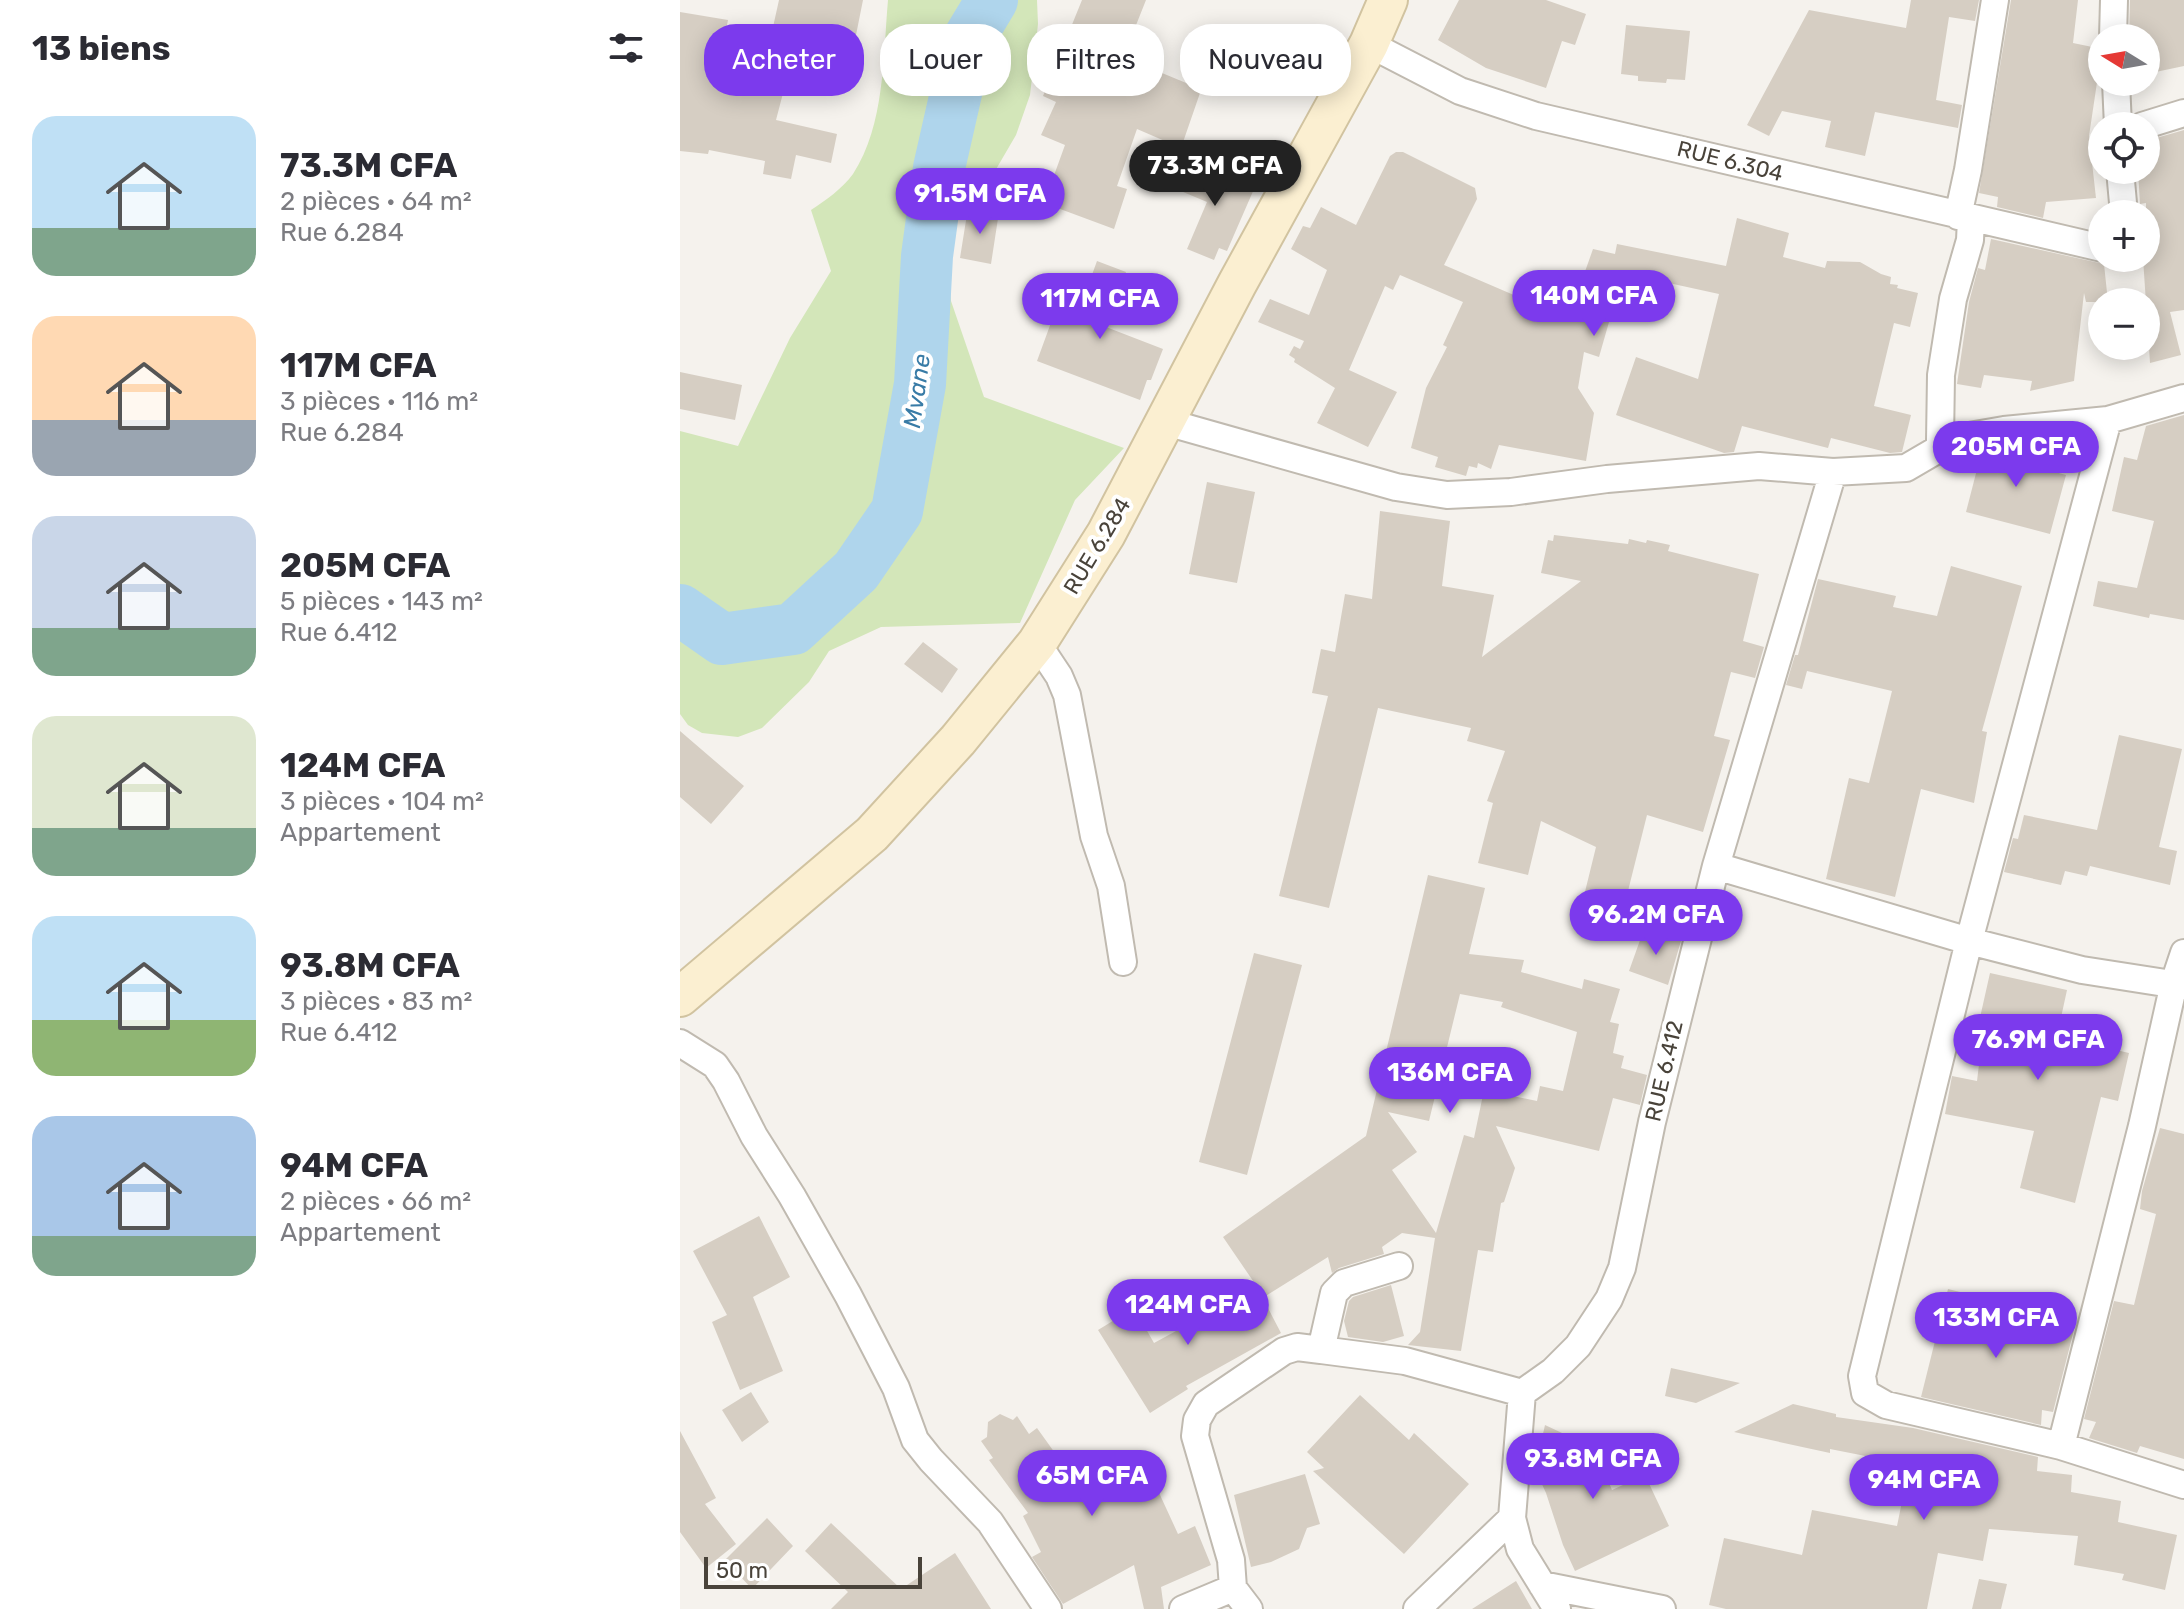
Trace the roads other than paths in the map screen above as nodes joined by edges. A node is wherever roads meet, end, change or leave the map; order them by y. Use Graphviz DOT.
graph roads {
  1 [pos="1388,0"];
  2 [pos="1995,0"];
  3 [pos="2114,0"];
  4 [pos="2113,24"];
  5 [pos="1369,44"];
  6 [pos="2184,113"];
  7 [pos="2160,120"];
  8 [pos="1964,217"];
  9 [pos="2088,245"];
  10 [pos="2184,398"];
  11 [pos="2108,420"];
  12 [pos="1166,422"];
  13 [pos="1940,441"];
  14 [pos="1833,472"];
  15 [pos="1037,643"];
  16 [pos="1716,866"];
  17 [pos="1969,941"];
  18 [pos="2184,953"];
  19 [pos="1123,962"];
  20 [pos="2179,984"];
  21 [pos="680,997"];
  22 [pos="680,1043"];
  23 [pos="1399,1266"];
  24 [pos="1321,1350"];
  25 [pos="1522,1393"];
  26 [pos="2061,1446"];
  27 [pos="2184,1485"];
  28 [pos="1512,1518"];
  29 [pos="1542,1585"];
  30 [pos="1233,1588"];
  31 [pos="1427,1605"];
  32 [pos="1048,1609"];
  33 [pos="1183,1609"];
  34 [pos="1249,1609"];
  35 [pos="1557,1609"];
  36 [pos="1662,1609"];
  1 -- 5 [label="street, RUE 6.284"];
  2 -- 8 [label="street"];
  3 -- 4 [label="street"];
  5 -- 8 [label="street, RUE 6.304"];
  5 -- 12 [label="street, RUE 6.284"];
  6 -- 7 [label="street"];
  8 -- 9 [label="street, RUE 6.304"];
  8 -- 13 [label="street"];
  10 -- 11 [label="street"];
  11 -- 13 [label="street"];
  11 -- 17 [label="street"];
  12 -- 14 [label="street"];
  12 -- 15 [label="street, RUE 6.284"];
  13 -- 14 [label="street"];
  14 -- 16 [label="street, RUE 6.412"];
  15 -- 19 [label="street"];
  15 -- 21 [label="street, RUE 6.284"];
  16 -- 17 [label="street"];
  16 -- 25 [label="street, RUE 6.412"];
  17 -- 20 [label="street"];
  17 -- 26 [label="street"];
  18 -- 20 [label="street"];
  20 -- 26 [label="street"];
  22 -- 32 [label="street"];
  23 -- 24 [label="street"];
  24 -- 25 [label="street"];
  24 -- 30 [label="street"];
  25 -- 28 [label="street"];
  26 -- 27 [label="street"];
  28 -- 29 [label="street"];
  28 -- 31 [label="street"];
  29 -- 35 [label="street"];
  29 -- 36 [label="street"];
  30 -- 33 [label="street"];
  30 -- 34 [label="street"];
}
